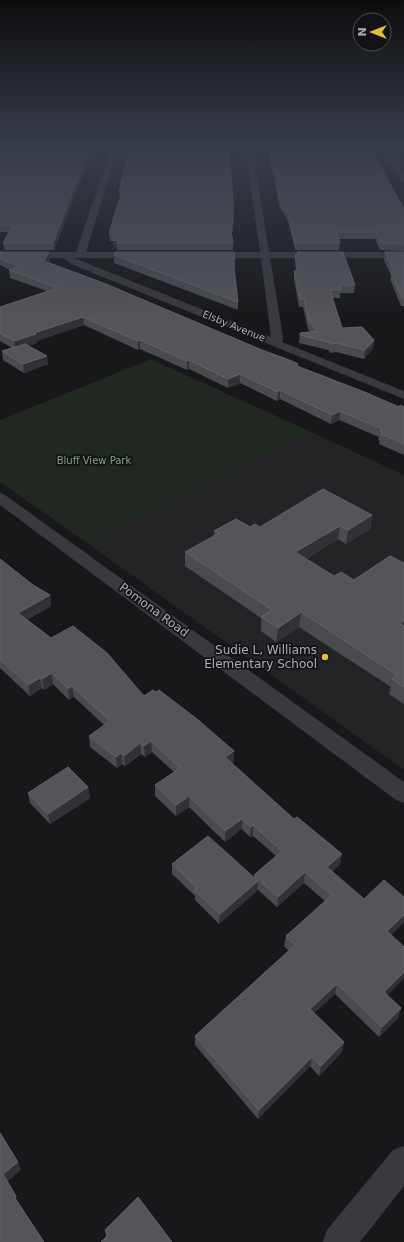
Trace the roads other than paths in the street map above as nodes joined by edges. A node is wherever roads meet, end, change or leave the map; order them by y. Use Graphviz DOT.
graph roads {
  1 [pos="96,205"];
  2 [pos="257,205"];
  3 [pos="0,255"];
  4 [pos="64,255"];
  5 [pos="80,255"];
  6 [pos="150,255"];
  7 [pos="203,255"];
  8 [pos="404,255"];
  9 [pos="264,256"];
  10 [pos="276,343"];
  11 [pos="404,395"];
  12 [pos="0,498"];
  13 [pos="404,794"];
  14 [pos="404,1162"];
  15 [pos="339,1242"];
  1 -- 5 [label="street"];
  2 -- 9 [label="street"];
  3 -- 4 [label="street"];
  4 -- 5 [label="street"];
  4 -- 10 [label="street, Elsby Avenue"];
  5 -- 6 [label="street"];
  7 -- 9 [label="street"];
  8 -- 9 [label="street"];
  9 -- 10 [label="street"];
  10 -- 11 [label="street, Elsby Avenue"];
  12 -- 13 [label="street, Pomona Road"];
  14 -- 15 [label="street"];
}
